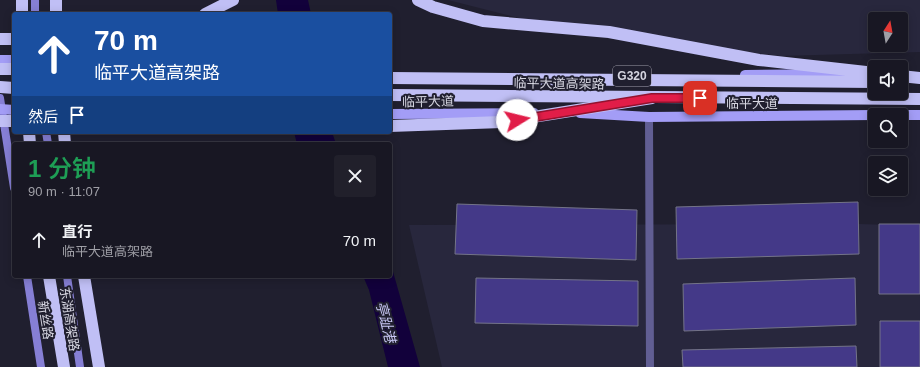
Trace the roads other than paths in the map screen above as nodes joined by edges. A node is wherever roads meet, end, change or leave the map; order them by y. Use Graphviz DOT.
graph roads {
  1 [pos="22,0"];
  2 [pos="35,0"];
  3 [pos="56,0"];
  4 [pos="233,0"];
  5 [pos="418,0"];
  6 [pos="22,12"];
  7 [pos="35,12"];
  8 [pos="56,12"];
  9 [pos="209,12"];
  10 [pos="0,38"];
  11 [pos="12,39"];
  12 [pos="0,60"];
  13 [pos="12,60"];
  14 [pos="0,69"];
  15 [pos="12,69"];
  16 [pos="868,72"];
  17 [pos="868,73"];
  18 [pos="920,73"];
  19 [pos="392,74"];
  20 [pos="908,74"];
  21 [pos="908,76"];
  22 [pos="392,78"];
  23 [pos="920,78"];
  24 [pos="868,82"];
  25 [pos="908,82"];
  26 [pos="920,82"];
  27 [pos="0,88"];
  28 [pos="12,88"];
  29 [pos="392,95"];
  30 [pos="0,98"];
  31 [pos="652,98"];
  32 [pos="920,99"];
  33 [pos="12,110"];
  34 [pos="1,113"];
  35 [pos="392,114"];
  36 [pos="868,115"];
  37 [pos="908,115"];
  38 [pos="920,115"];
  39 [pos="649,117"];
  40 [pos="12,120"];
  41 [pos="392,126"];
  42 [pos="12,176"];
  43 [pos="27,278"];
  44 [pos="49,278"];
  45 [pos="67,278"];
  46 [pos="84,278"];
  47 [pos="41,367"];
  48 [pos="64,367"];
  49 [pos="80,367"];
  50 [pos="99,367"];
  51 [pos="650,367"];
  1 -- 6 [label="highway"];
  2 -- 7 [label="main road"];
  3 -- 8 [label="highway"];
  4 -- 9 [label="highway"];
  5 -- 16 [label="highway"];
  10 -- 11 [label="highway"];
  12 -- 13 [label="main road"];
  14 -- 15 [label="highway"];
  17 -- 19 [label="main road, 临平大道 / G320"];
  18 -- 20 [label="main road"];
  21 -- 23 [label="highway"];
  22 -- 24 [label="highway, 临平大道高架路"];
  25 -- 26 [label="highway"];
  27 -- 28 [label="highway"];
  29 -- 31 [label="highway, 临平大道高架路, bridge"];
  30 -- 34 [label="main road"];
  31 -- 32 [label="highway, 临平大道高架路"];
  31 -- 41 [label="highway, bridge"];
  33 -- 34 [label="main road"];
  34 -- 40 [label="highway, bridge"];
  34 -- 42 [label="main road"];
  35 -- 39 [label="main road, 临平大道"];
  36 -- 39 [label="main road, 临平大道"];
  37 -- 38 [label="main road"];
  39 -- 51 [label="street"];
  43 -- 47 [label="main road, 新丝路"];
  44 -- 48 [label="highway, 东湖高架路"];
  45 -- 49 [label="main road, 新丝路"];
  46 -- 50 [label="highway, 东湖高架路"];
}
